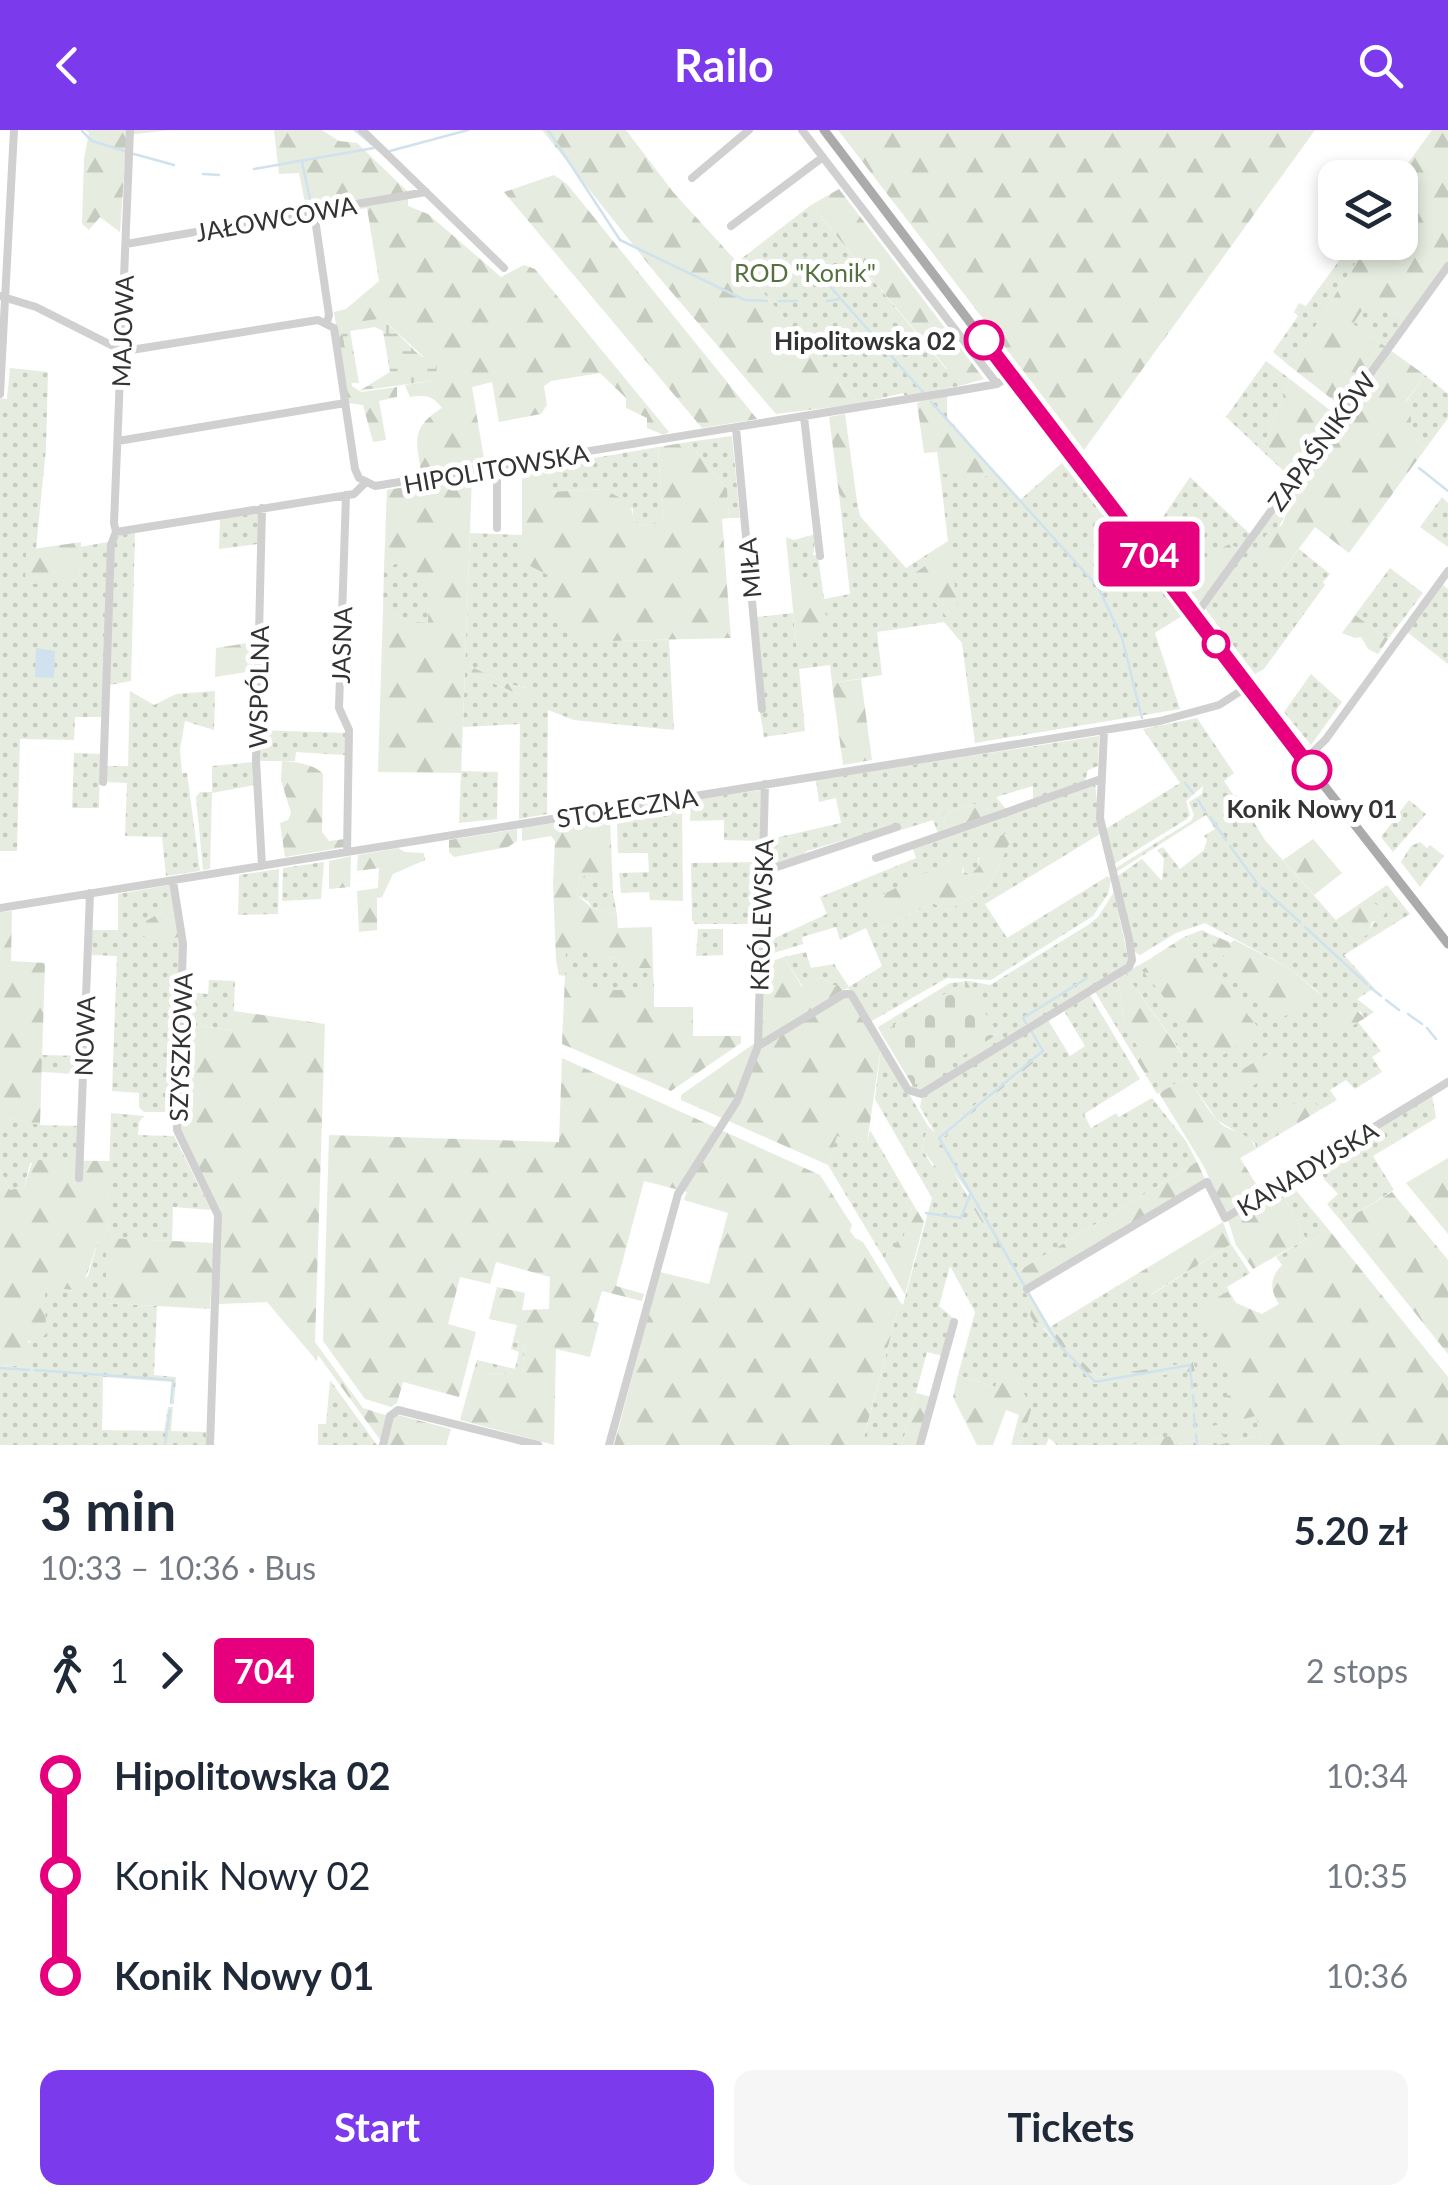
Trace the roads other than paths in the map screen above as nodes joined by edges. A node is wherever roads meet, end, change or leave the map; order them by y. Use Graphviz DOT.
graph roads {
  1 [pos="14,130"];
  2 [pos="130,130"];
  3 [pos="140,130"];
  4 [pos="362,130"];
  5 [pos="749,130"];
  6 [pos="802,130"];
  7 [pos="824,130"];
  8 [pos="129,143"];
  9 [pos="823,157"];
  10 [pos="692,178"];
  11 [pos="426,192"];
  12 [pos="314,212"];
  13 [pos="732,226"];
  14 [pos="126,244"];
  15 [pos="1448,266"];
  16 [pos="504,268"];
  17 [pos="2,296"];
  18 [pos="327,322"];
  19 [pos="122,350"];
  20 [pos="1011,375"];
  21 [pos="997,384"];
  22 [pos="0,394"];
  23 [pos="345,402"];
  24 [pos="804,417"];
  25 [pos="736,428"];
  26 [pos="118,441"];
  27 [pos="497,468"];
  28 [pos="365,483"];
  29 [pos="346,495"];
  30 [pos="262,508"];
  31 [pos="497,528"];
  32 [pos="116,532"];
  33 [pos="820,556"];
  34 [pos="1448,571"];
  35 [pos="1195,616"];
  36 [pos="1247,686"];
  37 [pos="762,709"];
  38 [pos="1104,730"];
  39 [pos="1305,760"];
  40 [pos="1101,779"];
  41 [pos="103,782"];
  42 [pos="766,784"];
  43 [pos="897,827"];
  44 [pos="347,852"];
  45 [pos="876,858"];
  46 [pos="262,866"];
  47 [pos="762,872"];
  48 [pos="173,881"];
  49 [pos="90,893"];
  50 [pos="0,908"];
  51 [pos="1448,944"];
  52 [pos="758,1046"];
  53 [pos="1448,1082"];
  54 [pos="79,1178"];
  55 [pos="1027,1289"];
  56 [pos="954,1322"];
  57 [pos="210,1445"];
  58 [pos="383,1445"];
  59 [pos="538,1445"];
  60 [pos="609,1445"];
  61 [pos="920,1445"];
  1 -- 17 [label="street"];
  2 -- 8 [label="street, MAJOWA"];
  3 -- 8 [label="street"];
  4 -- 11 [label="street"];
  5 -- 10 [label="street"];
  6 -- 9 [label="street"];
  7 -- 20 [label="main road"];
  8 -- 14 [label="street, MAJOWA"];
  9 -- 13 [label="street"];
  9 -- 21 [label="street"];
  11 -- 12 [label="street, JAŁOWCOWA"];
  11 -- 16 [label="street"];
  12 -- 14 [label="street, JAŁOWCOWA"];
  12 -- 18 [label="street"];
  14 -- 19 [label="street, MAJOWA"];
  15 -- 35 [label="street, ZAPAŚNIKÓW"];
  17 -- 19 [label="street"];
  17 -- 22 [label="street"];
  18 -- 19 [label="street"];
  18 -- 23 [label="street"];
  19 -- 26 [label="street, MAJOWA"];
  20 -- 21 [label="street, HIPOLITOWSKA"];
  20 -- 35 [label="main road"];
  21 -- 24 [label="street, HIPOLITOWSKA"];
  23 -- 26 [label="street"];
  23 -- 28 [label="street"];
  24 -- 25 [label="street, HIPOLITOWSKA"];
  24 -- 33 [label="street"];
  25 -- 27 [label="street, HIPOLITOWSKA"];
  25 -- 37 [label="street, MIŁA"];
  26 -- 32 [label="street, MAJOWA"];
  27 -- 28 [label="street, HIPOLITOWSKA"];
  27 -- 31 [label="street"];
  28 -- 29 [label="street"];
  29 -- 30 [label="street"];
  29 -- 44 [label="street, JASNA"];
  30 -- 32 [label="street"];
  30 -- 46 [label="street, WSPÓLNA"];
  32 -- 41 [label="street, MAJOWA"];
  34 -- 39 [label="street"];
  35 -- 36 [label="main road"];
  36 -- 38 [label="street, STOŁECZNA"];
  36 -- 39 [label="main road"];
  38 -- 40 [label="street"];
  38 -- 42 [label="street, STOŁECZNA"];
  39 -- 51 [label="main road"];
  40 -- 45 [label="street"];
  40 -- 52 [label="street"];
  42 -- 44 [label="street, STOŁECZNA"];
  42 -- 47 [label="street, KRÓLEWSKA"];
  43 -- 47 [label="street"];
  44 -- 46 [label="street, STOŁECZNA"];
  46 -- 48 [label="street, STOŁECZNA"];
  47 -- 52 [label="street, KRÓLEWSKA"];
  48 -- 49 [label="street, STOŁECZNA"];
  48 -- 57 [label="street, SZYSZKOWA"];
  49 -- 50 [label="street, STOŁECZNA"];
  49 -- 54 [label="street, NOWA"];
  52 -- 60 [label="street, KRÓLEWSKA"];
  53 -- 55 [label="street, KANADYJSKA"];
  56 -- 61 [label="street"];
  58 -- 59 [label="street"];
}
